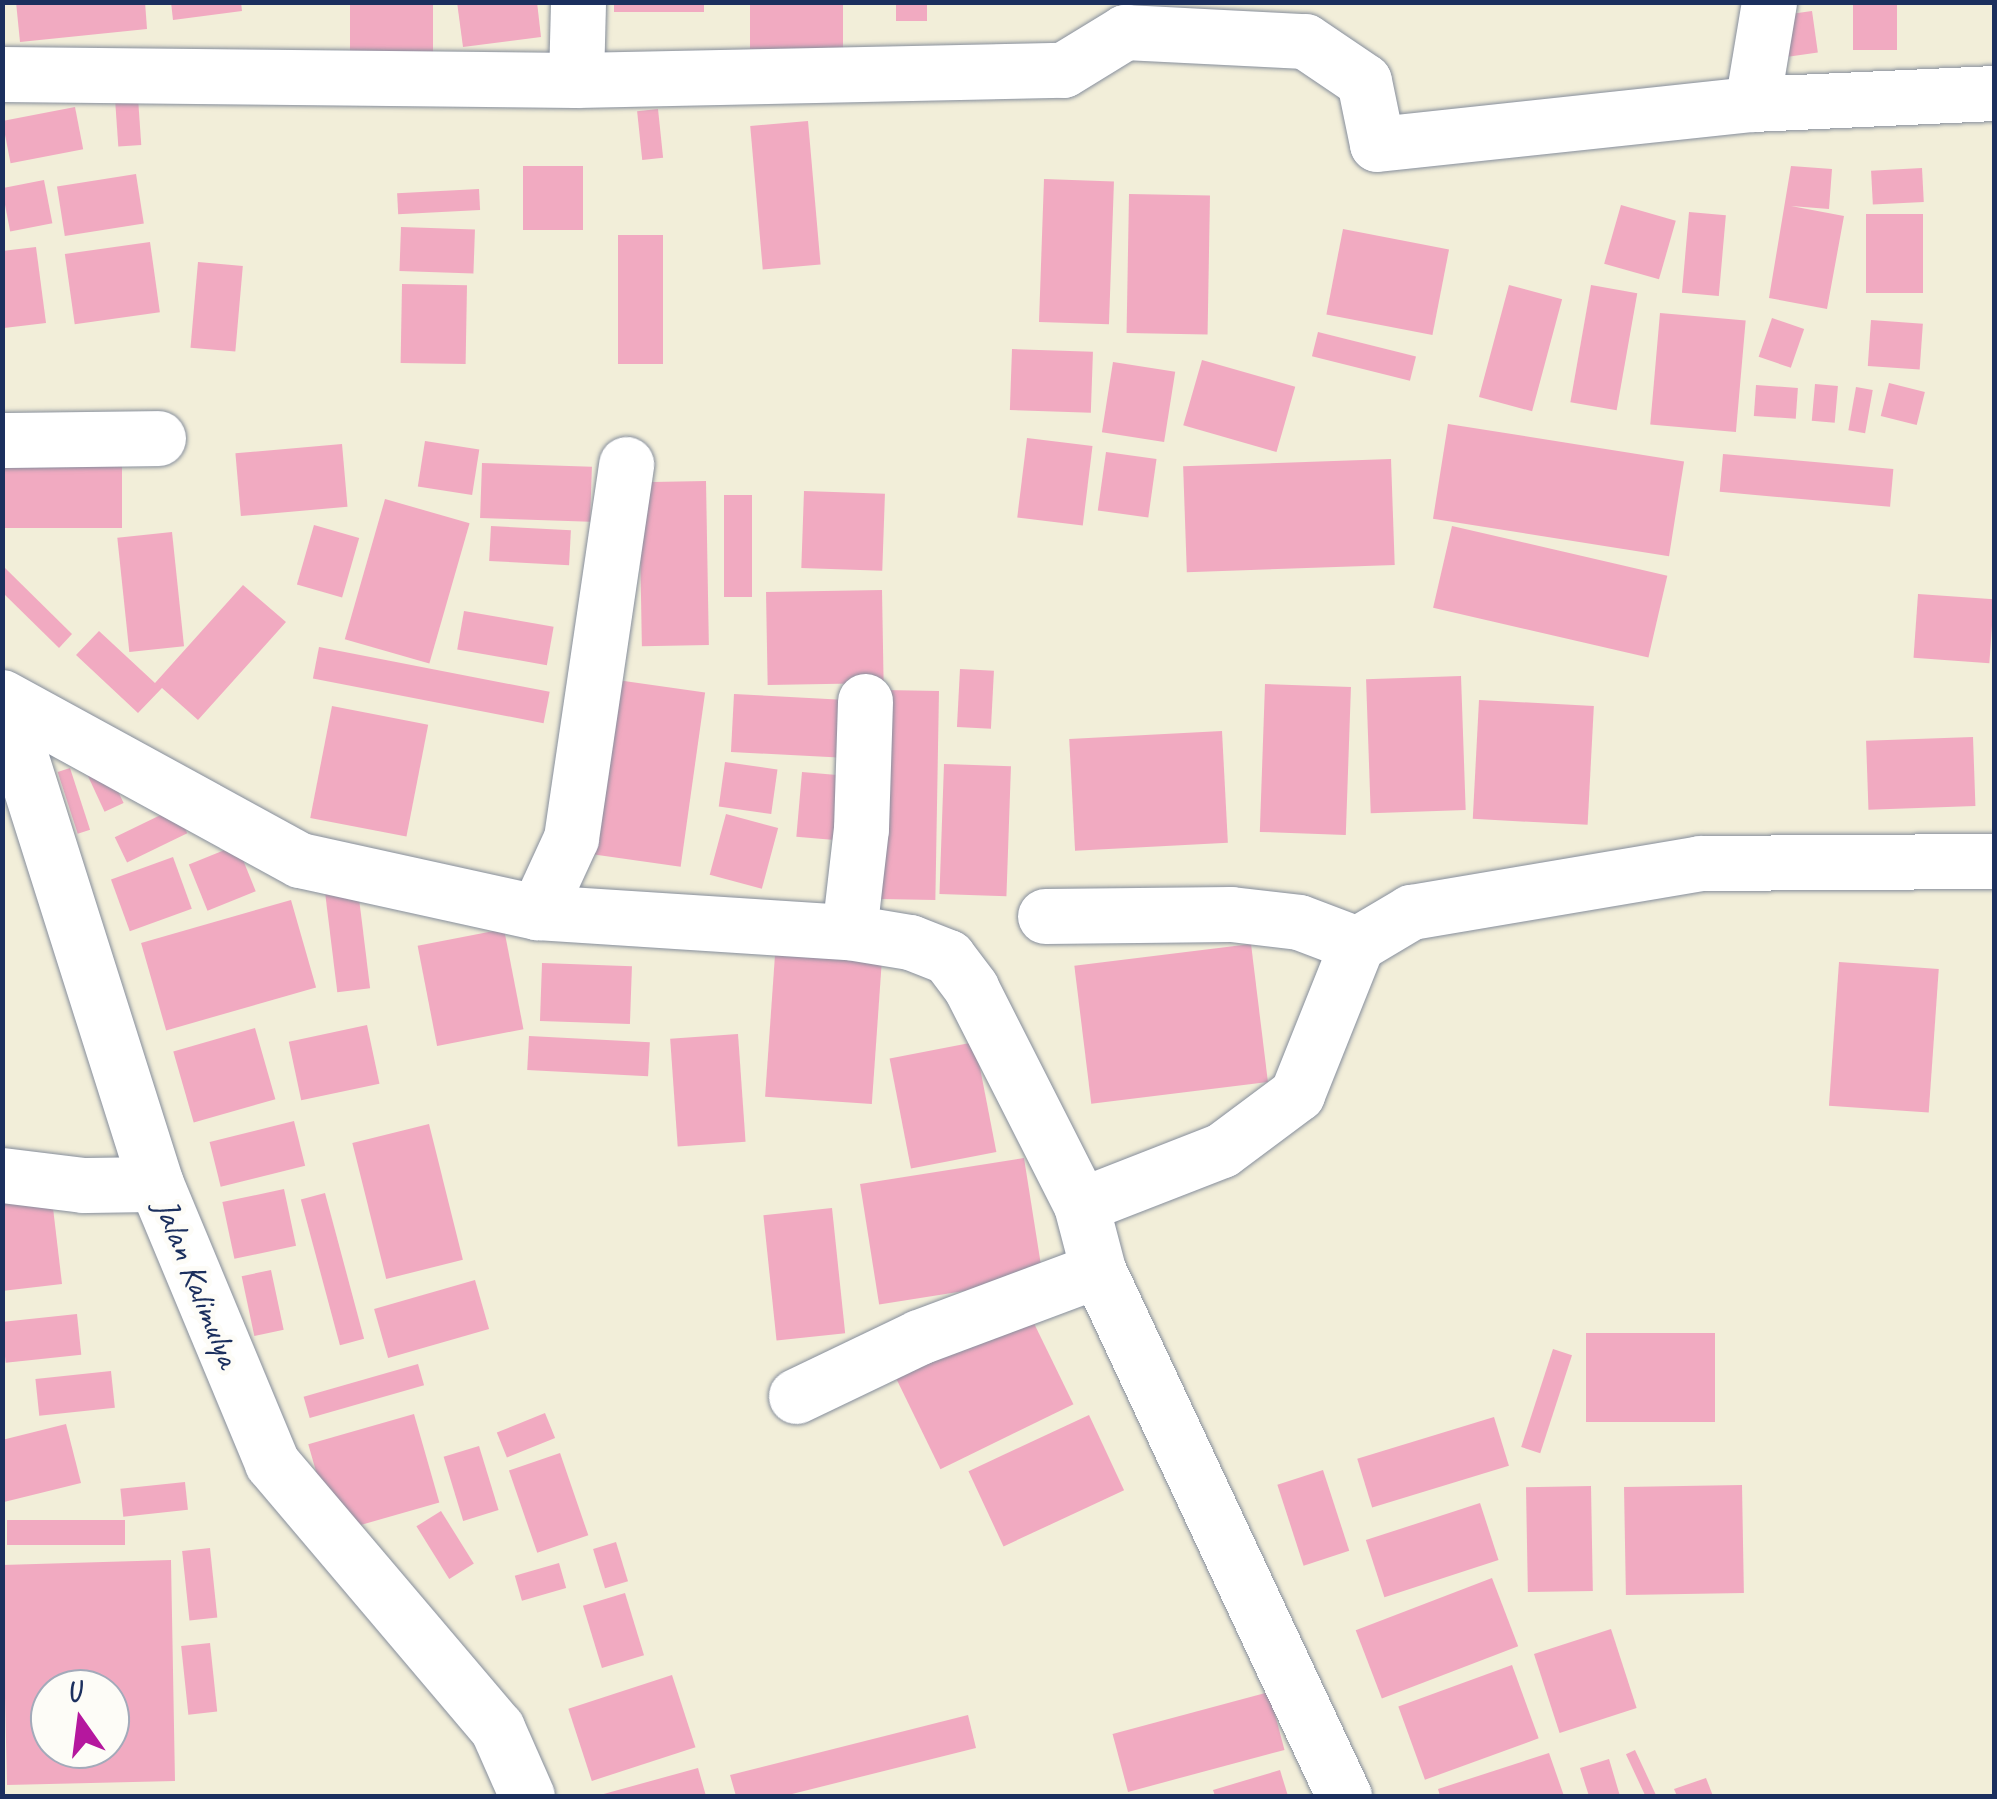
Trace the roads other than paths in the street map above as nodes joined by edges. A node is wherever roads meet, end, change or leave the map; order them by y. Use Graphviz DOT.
graph roads {
  1 [pos="578,2"];
  2 [pos="1768,2"];
  3 [pos="2,74"];
  4 [pos="576,80"];
  5 [pos="1994,93"];
  6 [pos="1752,104"];
  7 [pos="158,438"];
  8 [pos="2,440"];
  9 [pos="626,464"];
  10 [pos="2,698"];
  11 [pos="865,701"];
  12 [pos="1994,862"];
  13 [pos="537,912"];
  14 [pos="1045,916"];
  15 [pos="849,932"];
  16 [pos="1356,944"];
  17 [pos="2,1175"];
  18 [pos="156,1184"];
  19 [pos="1081,1206"];
  20 [pos="1098,1270"];
  21 [pos="796,1396"];
  22 [pos="527,1796"];
  23 [pos="1344,1796"];
  1 -- 4 [label="street"];
  2 -- 6 [label="street"];
  3 -- 4 [label="street"];
  4 -- 6 [label="street"];
  5 -- 6 [label="street"];
  7 -- 8 [label="street"];
  9 -- 13 [label="street"];
  10 -- 13 [label="street"];
  10 -- 18 [label="street, Jalan Kalimulya"];
  11 -- 15 [label="street"];
  12 -- 16 [label="street"];
  13 -- 15 [label="street"];
  14 -- 16 [label="street"];
  15 -- 19 [label="street"];
  16 -- 19 [label="street"];
  17 -- 18 [label="street"];
  18 -- 22 [label="street, Jalan Kalimulya"];
  19 -- 20 [label="street"];
  20 -- 21 [label="street"];
  20 -- 23 [label="street"];
}
